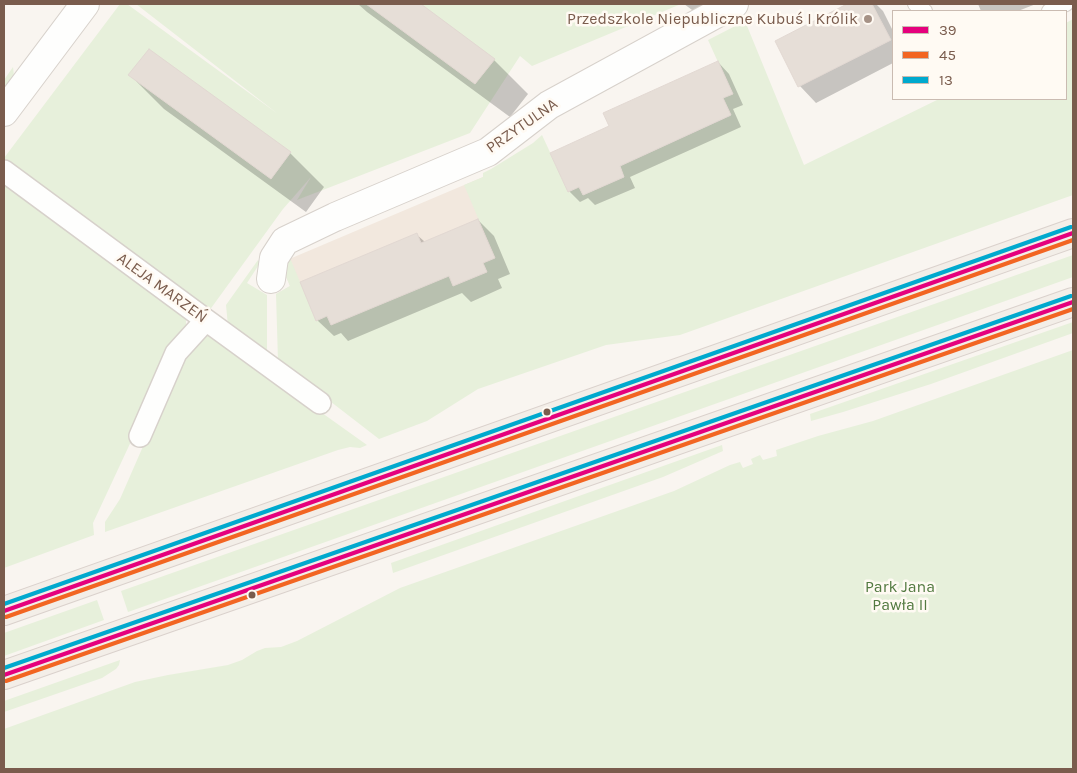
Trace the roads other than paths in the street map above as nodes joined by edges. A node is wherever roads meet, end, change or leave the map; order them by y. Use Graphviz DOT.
graph roads {
  1 [pos="85,4"];
  2 [pos="734,4"];
  3 [pos="1066,4"];
  4 [pos="1051,10"];
  5 [pos="4,112"];
  6 [pos="4,171"];
  7 [pos="1073,234"];
  8 [pos="271,279"];
  9 [pos="1073,302"];
  10 [pos="206,320"];
  11 [pos="320,403"];
  12 [pos="140,436"];
  13 [pos="4,611"];
  14 [pos="4,675"];
  1 -- 5 [label="street"];
  2 -- 8 [label="street, PRZYTULNA"];
  3 -- 4 [label="lane"];
  6 -- 10 [label="street, ALEJA MARZEŃ"];
  7 -- 13 [label="main road"];
  9 -- 14 [label="main road"];
  10 -- 11 [label="street, ALEJA MARZEŃ"];
  10 -- 12 [label="street"];
}
